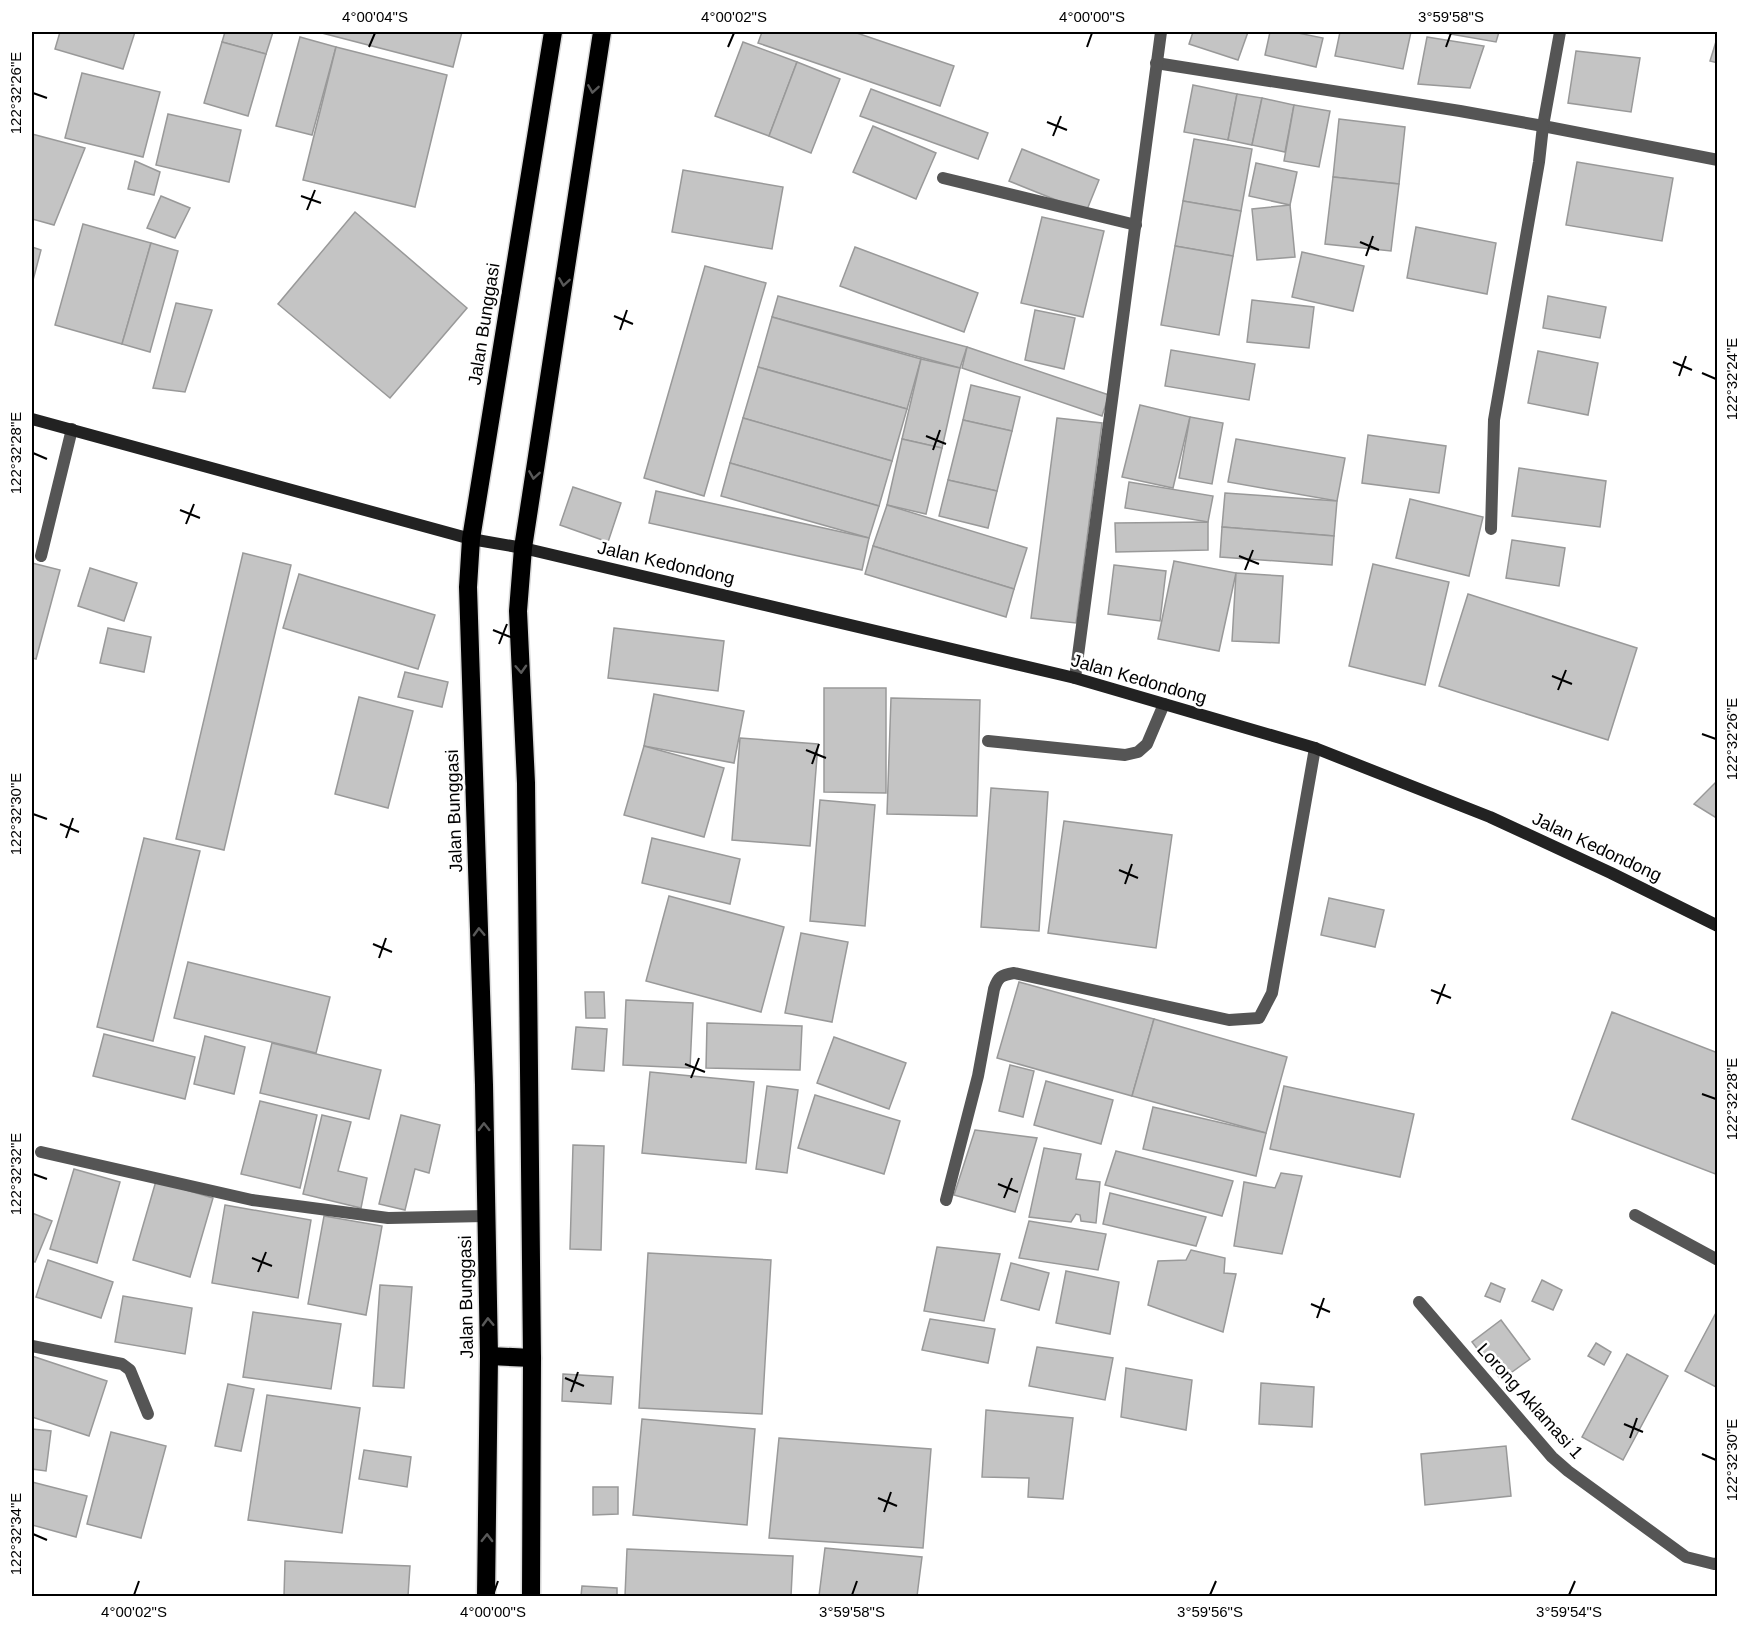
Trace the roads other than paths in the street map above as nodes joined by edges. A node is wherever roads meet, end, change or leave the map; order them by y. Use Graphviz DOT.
graph roads {
  1 [pos="553,32"];
  2 [pos="602,32"];
  3 [pos="1161,32"];
  4 [pos="1560,32"];
  5 [pos="1156,63"];
  6 [pos="1543,126"];
  7 [pos="1718,160"];
  8 [pos="943,178"];
  9 [pos="1136,225"];
  10 [pos="32,419"];
  11 [pos="72,429"];
  12 [pos="1491,529"];
  13 [pos="471,539"];
  14 [pos="523,548"];
  15 [pos="41,555"];
  16 [pos="1075,678"];
  17 [pos="1164,704"];
  18 [pos="988,741"];
  19 [pos="1315,748"];
  20 [pos="1718,926"];
  21 [pos="41,1152"];
  22 [pos="946,1200"];
  23 [pos="1635,1215"];
  24 [pos="485,1216"];
  25 [pos="1718,1260"];
  26 [pos="1419,1302"];
  27 [pos="32,1346"];
  28 [pos="489,1356"];
  29 [pos="532,1358"];
  30 [pos="148,1414"];
  31 [pos="1718,1563"];
  32 [pos="486,1596"];
  33 [pos="531,1596"];
  1 -- 13 [label="highway, Jalan Bunggasi"];
  2 -- 14 [label="highway, one-way"];
  3 -- 5 [label="street"];
  4 -- 6 [label="street"];
  5 -- 6 [label="street"];
  5 -- 9 [label="street"];
  6 -- 7 [label="street"];
  6 -- 12 [label="street"];
  8 -- 9 [label="street"];
  9 -- 16 [label="street"];
  10 -- 11 [label="street, Jalan Kedondong"];
  11 -- 13 [label="street, Jalan Kedondong"];
  11 -- 15 [label="street"];
  13 -- 14 [label="street, Jalan Kedondong"];
  24 -- 13 [label="highway, Jalan Bunggasi, one-way"];
  14 -- 16 [label="street, Jalan Kedondong"];
  14 -- 29 [label="highway, one-way"];
  16 -- 17 [label="street, Jalan Kedondong"];
  17 -- 18 [label="street"];
  17 -- 19 [label="street, Jalan Kedondong"];
  19 -- 20 [label="street, Jalan Kedondong"];
  19 -- 22 [label="street"];
  21 -- 24 [label="street"];
  23 -- 25 [label="street"];
  28 -- 24 [label="highway, Jalan Bunggasi, one-way"];
  26 -- 31 [label="street, Lorong Aklamasi 1"];
  27 -- 30 [label="street"];
  28 -- 29 [label="highway"];
  32 -- 28 [label="highway, Jalan Bunggasi, one-way"];
  29 -- 33 [label="highway"];
}
